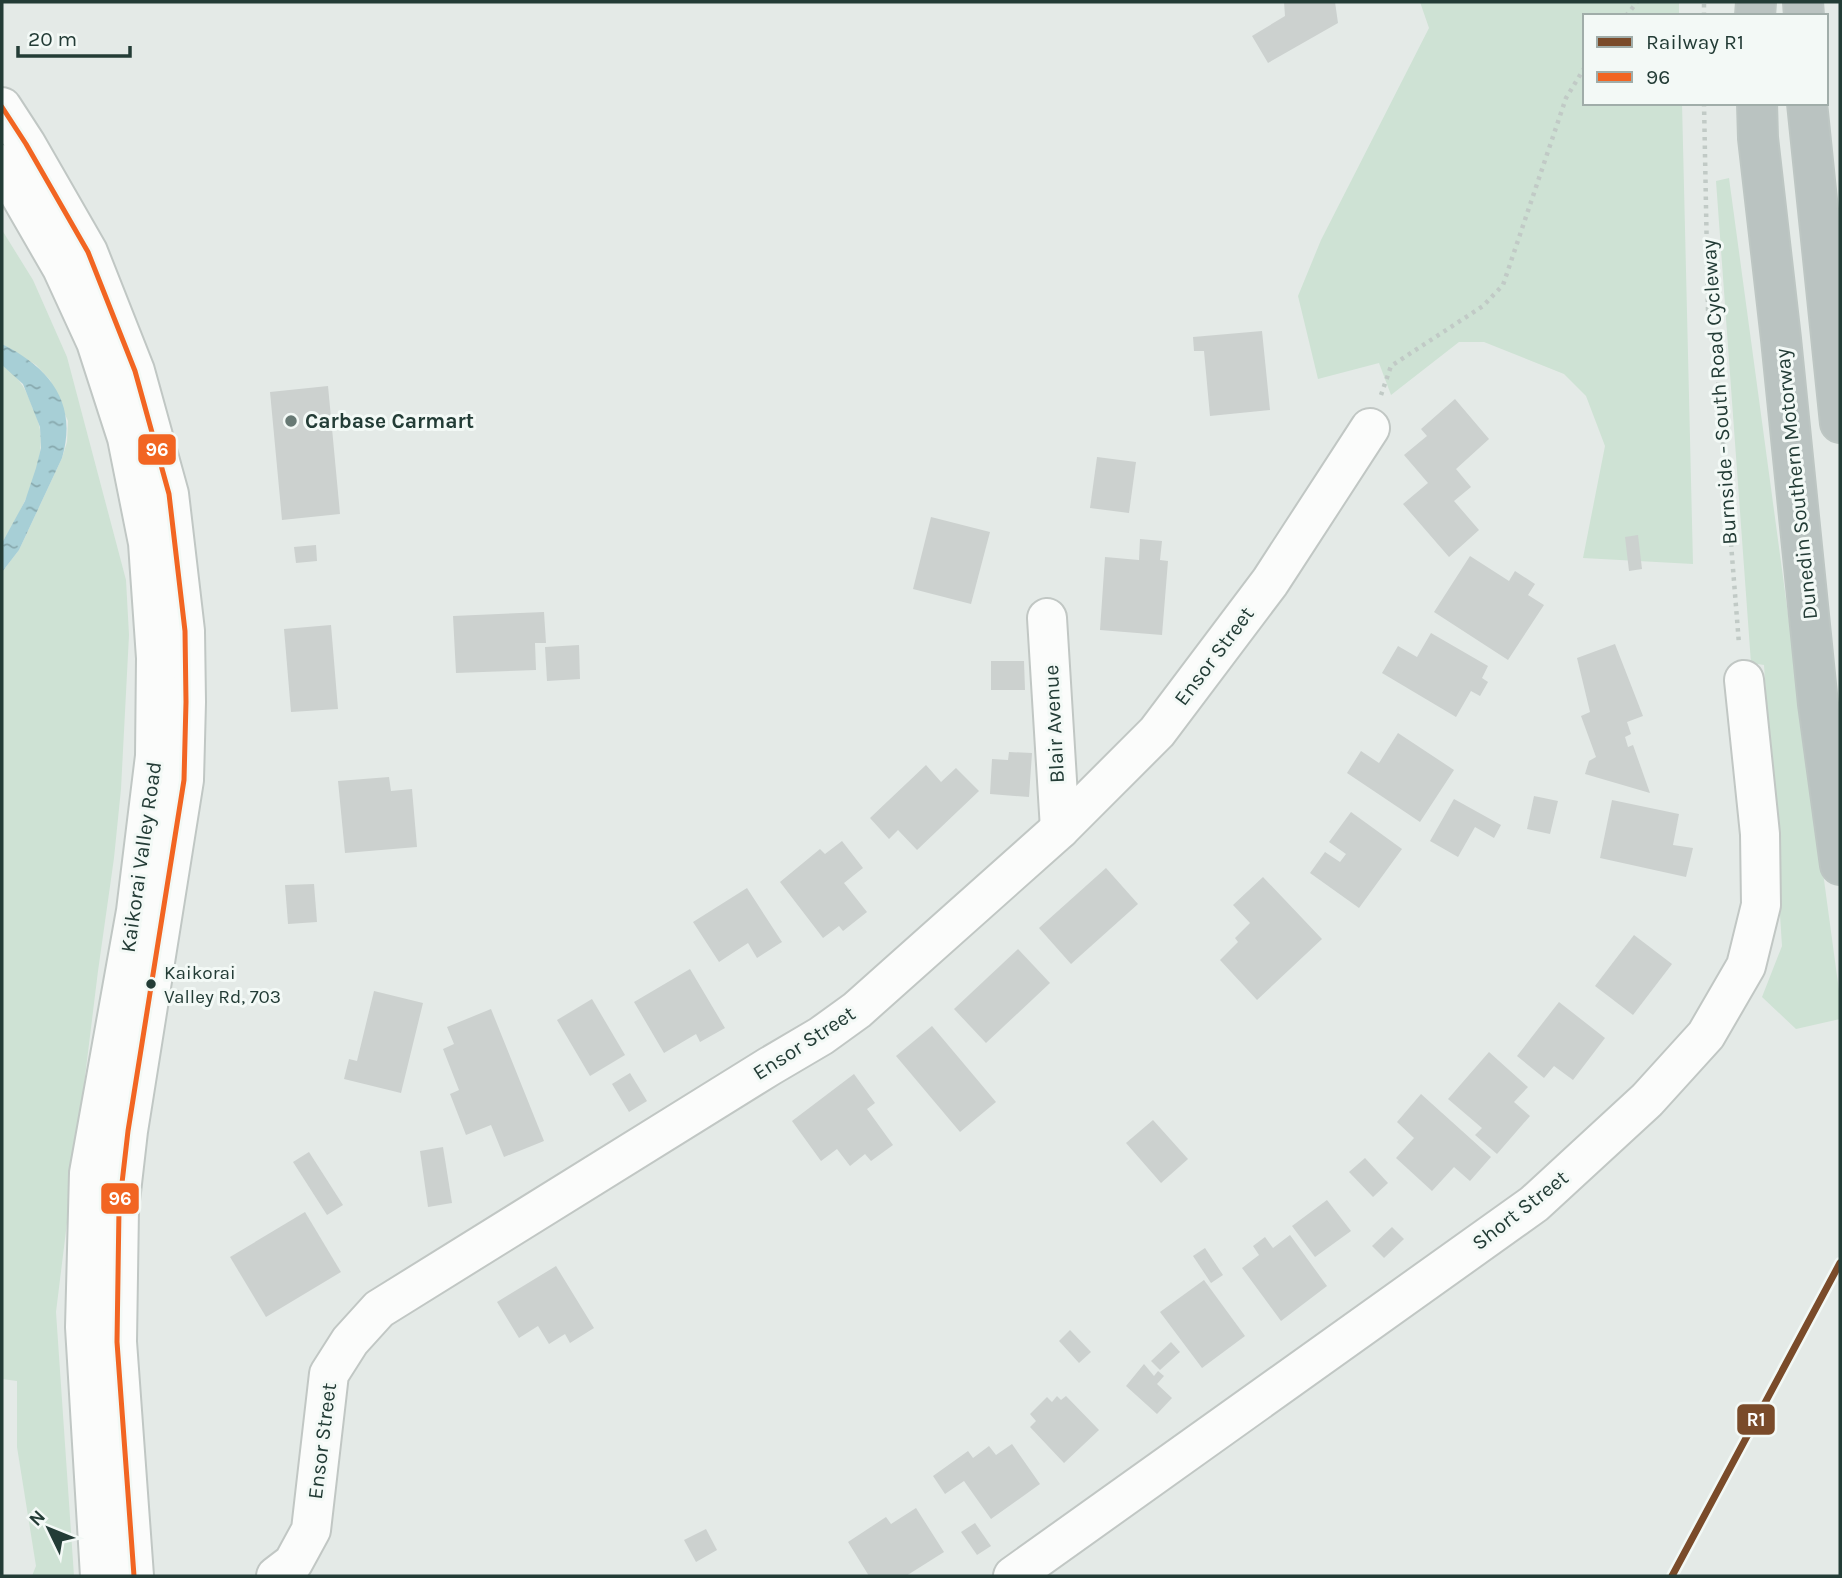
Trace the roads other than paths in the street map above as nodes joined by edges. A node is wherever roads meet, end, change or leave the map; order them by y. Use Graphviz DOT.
graph roads {
  1 [pos="1757,105"];
  2 [pos="1807,105"];
  3 [pos="2,107"];
  4 [pos="2,164"];
  5 [pos="1840,423"];
  6 [pos="1370,429"];
  7 [pos="1047,618"];
  8 [pos="1744,680"];
  9 [pos="1060,829"];
  10 [pos="1840,865"];
  11 [pos="100,1576"];
  12 [pos="134,1576"];
  13 [pos="276,1576"];
  14 [pos="1013,1576"];
  1 -- 10 [label="highway, Dunedin Southern Motorway"];
  2 -- 5 [label="highway"];
  3 -- 12 [label="street, Kaikorai Valley Road"];
  4 -- 11 [label="street, Kaikorai Valley Road"];
  6 -- 9 [label="street, Ensor Street"];
  7 -- 9 [label="street, Blair Avenue"];
  8 -- 14 [label="street, Short Street"];
  9 -- 13 [label="street, Ensor Street"];
}
